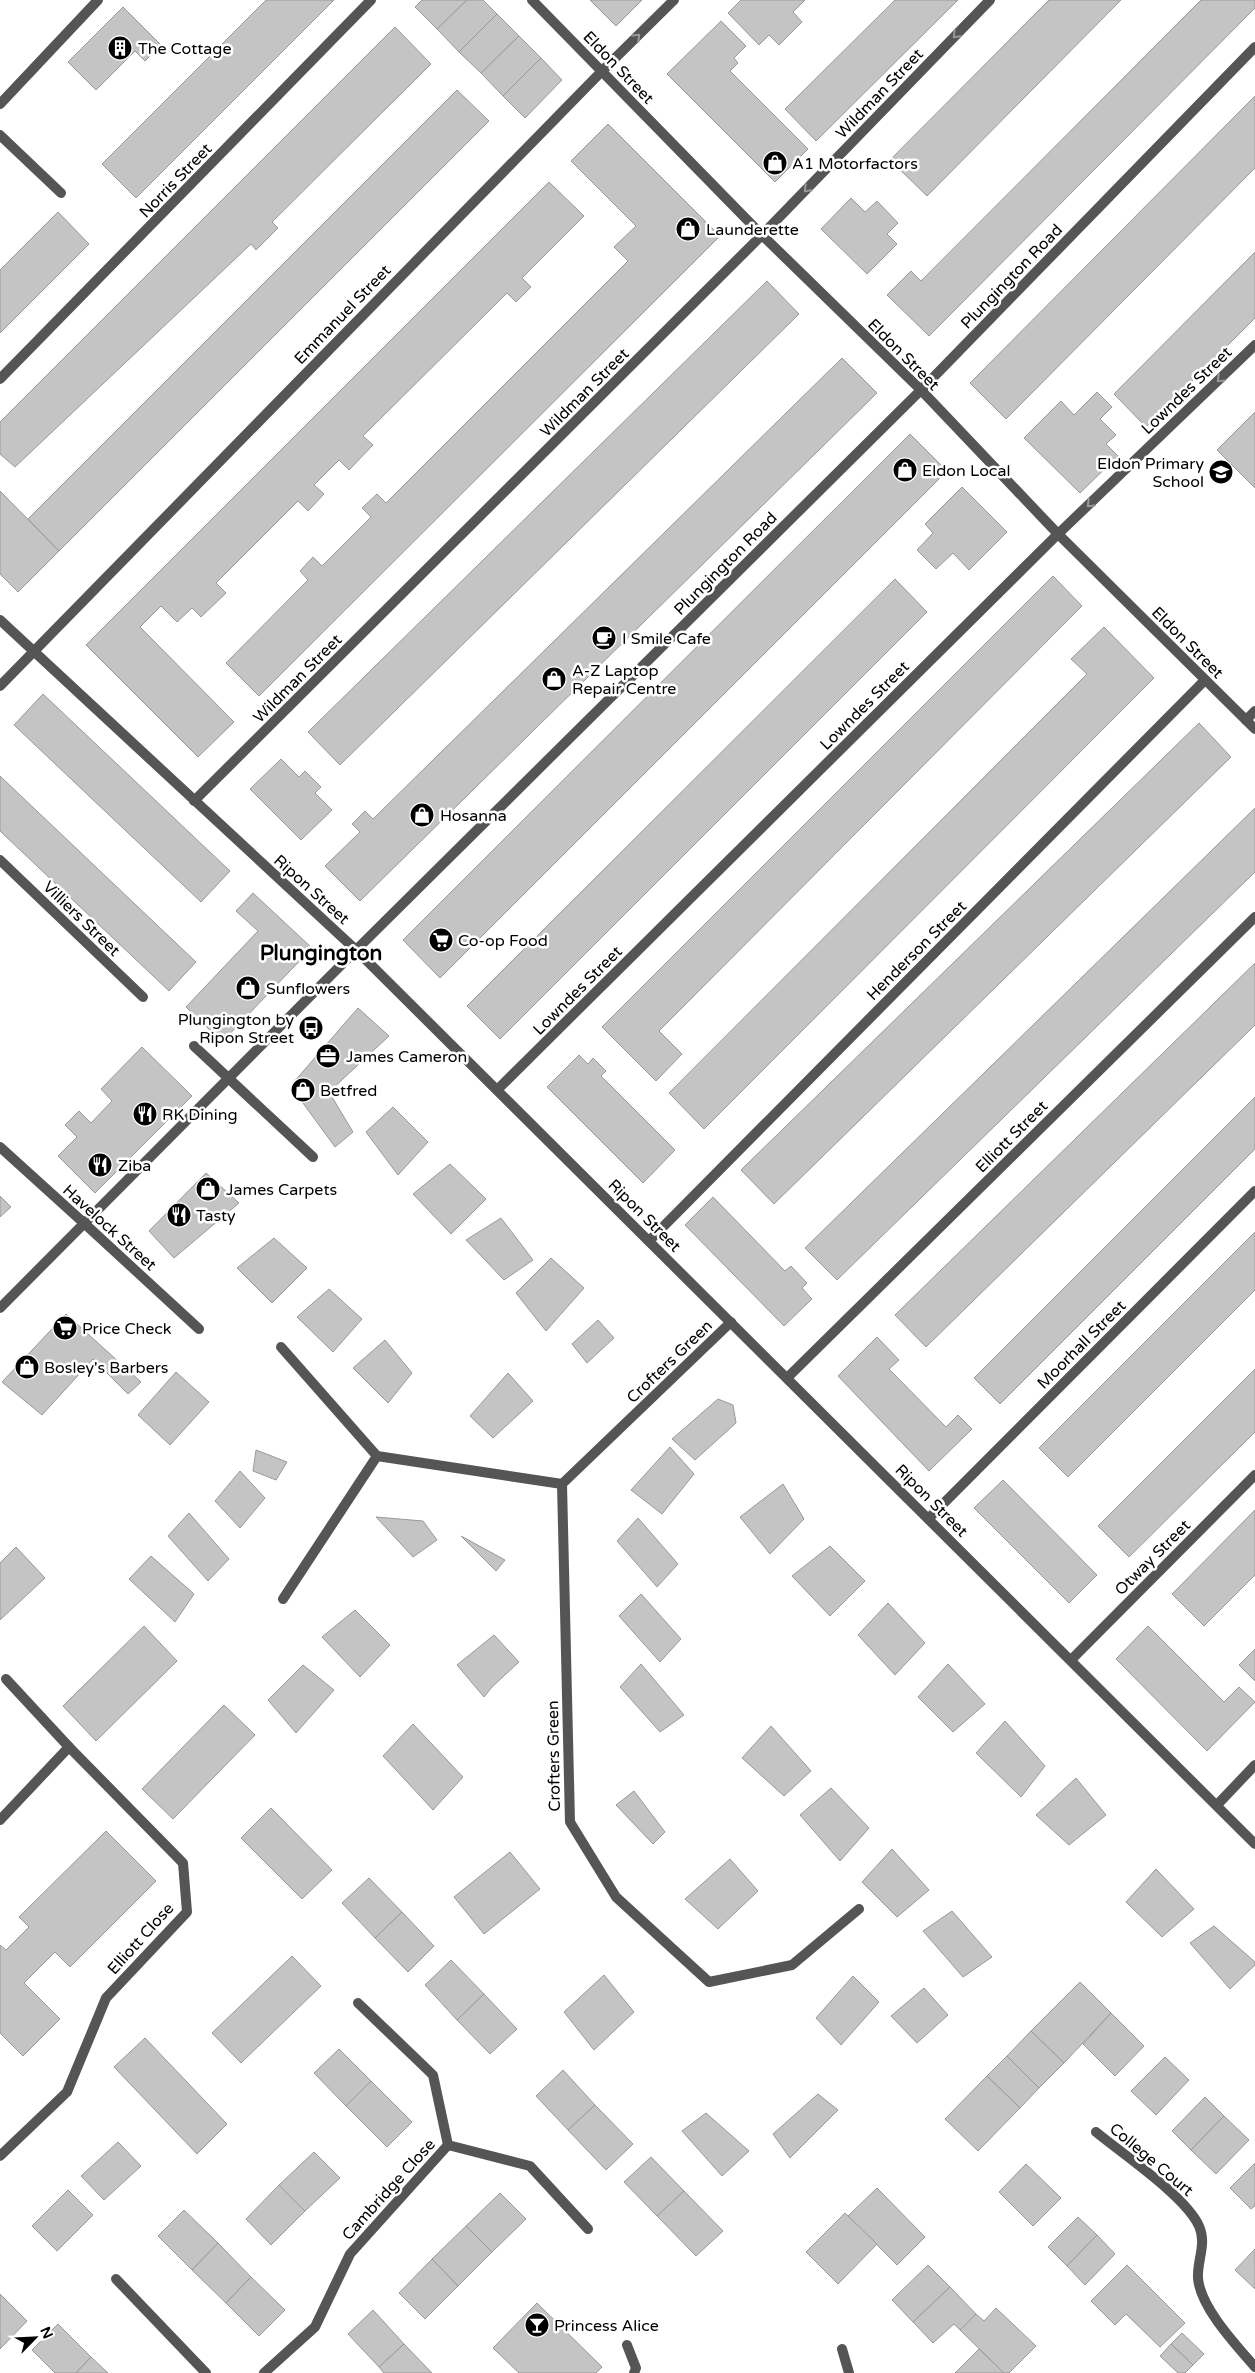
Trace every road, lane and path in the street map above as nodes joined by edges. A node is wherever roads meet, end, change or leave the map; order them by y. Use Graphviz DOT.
graph roads {
  1 [pos="98,0"];
  2 [pos="371,0"];
  3 [pos="532,0"];
  4 [pos="674,0"];
  5 [pos="990,0"];
  6 [pos="1255,47"];
  7 [pos="602,71"];
  8 [pos="0,104"];
  9 [pos="0,135"];
  10 [pos="61,193"];
  11 [pos="762,235"];
  12 [pos="1255,345"];
  13 [pos="0,379"];
  14 [pos="921,390"];
  15 [pos="1058,534"];
  16 [pos="0,620"];
  17 [pos="33,650"];
  18 [pos="1204,680"];
  19 [pos="0,686"];
  20 [pos="1255,711"];
  21 [pos="1246,720"];
  22 [pos="1255,729"];
  23 [pos="194,801"];
  24 [pos="0,860"];
  25 [pos="1255,916"];
  26 [pos="356,950"];
  27 [pos="143,997"];
  28 [pos="194,1046"];
  29 [pos="229,1078"];
  30 [pos="498,1090"];
  31 [pos="0,1147"];
  32 [pos="313,1157"];
  33 [pos="1255,1191"];
  34 [pos="84,1224"];
  35 [pos="649,1241"];
  36 [pos="0,1308"];
  37 [pos="732,1322"];
  38 [pos="199,1329"];
  39 [pos="281,1347"];
  40 [pos="788,1378"];
  41 [pos="377,1456"];
  42 [pos="1255,1475"];
  43 [pos="562,1484"];
  44 [pos="929,1518"];
  45 [pos="283,1599"];
  46 [pos="1071,1660"];
  47 [pos="6,1678"];
  48 [pos="69,1747"];
  49 [pos="1255,1765"];
  50 [pos="1217,1805"];
  51 [pos="0,1820"];
  52 [pos="1255,1844"];
  53 [pos="859,1908"];
  54 [pos="358,2003"];
  55 [pos="1096,2132"];
  56 [pos="448,2145"];
  57 [pos="0,2156"];
  58 [pos="588,2229"];
  59 [pos="116,2279"];
  60 [pos="627,2345"];
  61 [pos="842,2349"];
  62 [pos="1255,2366"];
  63 [pos="206,2373"];
  64 [pos="264,2373"];
  65 [pos="634,2373"];
  66 [pos="849,2373"];
  1 -- 8 [label="street"];
  2 -- 13 [label="street, Norris Street"];
  3 -- 7 [label="street, Eldon Street"];
  7 -- 4 [label="street, Emmanuel Street, one-way"];
  5 -- 11 [label="street, Wildman Street, one-way"];
  6 -- 14 [label="street, Plungington Road"];
  7 -- 11 [label="street, Eldon Street"];
  7 -- 17 [label="street, Emmanuel Street"];
  9 -- 10 [label="street"];
  11 -- 14 [label="street, Eldon Street"];
  11 -- 23 [label="street, Wildman Street"];
  12 -- 15 [label="street, Lowndes Street, one-way"];
  14 -- 15 [label="street, Eldon Street"];
  14 -- 26 [label="street, Plungington Road"];
  15 -- 18 [label="street, Eldon Street"];
  15 -- 30 [label="street, Lowndes Street"];
  16 -- 17 [label="street, Ripon Street"];
  17 -- 19 [label="street"];
  17 -- 23 [label="street, Ripon Street"];
  18 -- 21 [label="street, Eldon Street"];
  18 -- 35 [label="street, Henderson Street"];
  20 -- 21 [label="street"];
  21 -- 22 [label="street, Eldon Street"];
  23 -- 26 [label="street, Ripon Street"];
  24 -- 27 [label="street, Villiers Street"];
  25 -- 40 [label="street, Elliott Street"];
  26 -- 29 [label="street, Plungington Road"];
  26 -- 30 [label="street, Ripon Street"];
  28 -- 29 [label="street"];
  29 -- 32 [label="street"];
  29 -- 34 [label="street, Plungington Road"];
  30 -- 35 [label="street, Ripon Street"];
  31 -- 34 [label="street, Havelock Street"];
  33 -- 44 [label="street, Moorhall Street"];
  34 -- 36 [label="street, Plungington Road"];
  34 -- 38 [label="street, Havelock Street"];
  35 -- 37 [label="street, Ripon Street"];
  37 -- 40 [label="street, Ripon Street"];
  37 -- 43 [label="street, Crofters Green"];
  39 -- 41 [label="street"];
  40 -- 44 [label="street, Ripon Street"];
  41 -- 43 [label="street"];
  41 -- 45 [label="street"];
  42 -- 46 [label="street, Otway Street"];
  43 -- 53 [label="street, Crofters Green"];
  44 -- 46 [label="street, Ripon Street"];
  46 -- 50 [label="street, Ripon Street"];
  47 -- 48 [label="street, Elliott Close"];
  48 -- 51 [label="street"];
  48 -- 57 [label="street, Elliott Close"];
  49 -- 50 [label="street"];
  50 -- 52 [label="street, Ripon Street"];
  54 -- 56 [label="street, Cambridge Close"];
  55 -- 62 [label="street, College Court"];
  56 -- 58 [label="street, Cambridge Close"];
  56 -- 64 [label="street, Cambridge Close"];
  59 -- 63 [label="street"];
  60 -- 65 [label="street"];
  61 -- 66 [label="street"];
}
